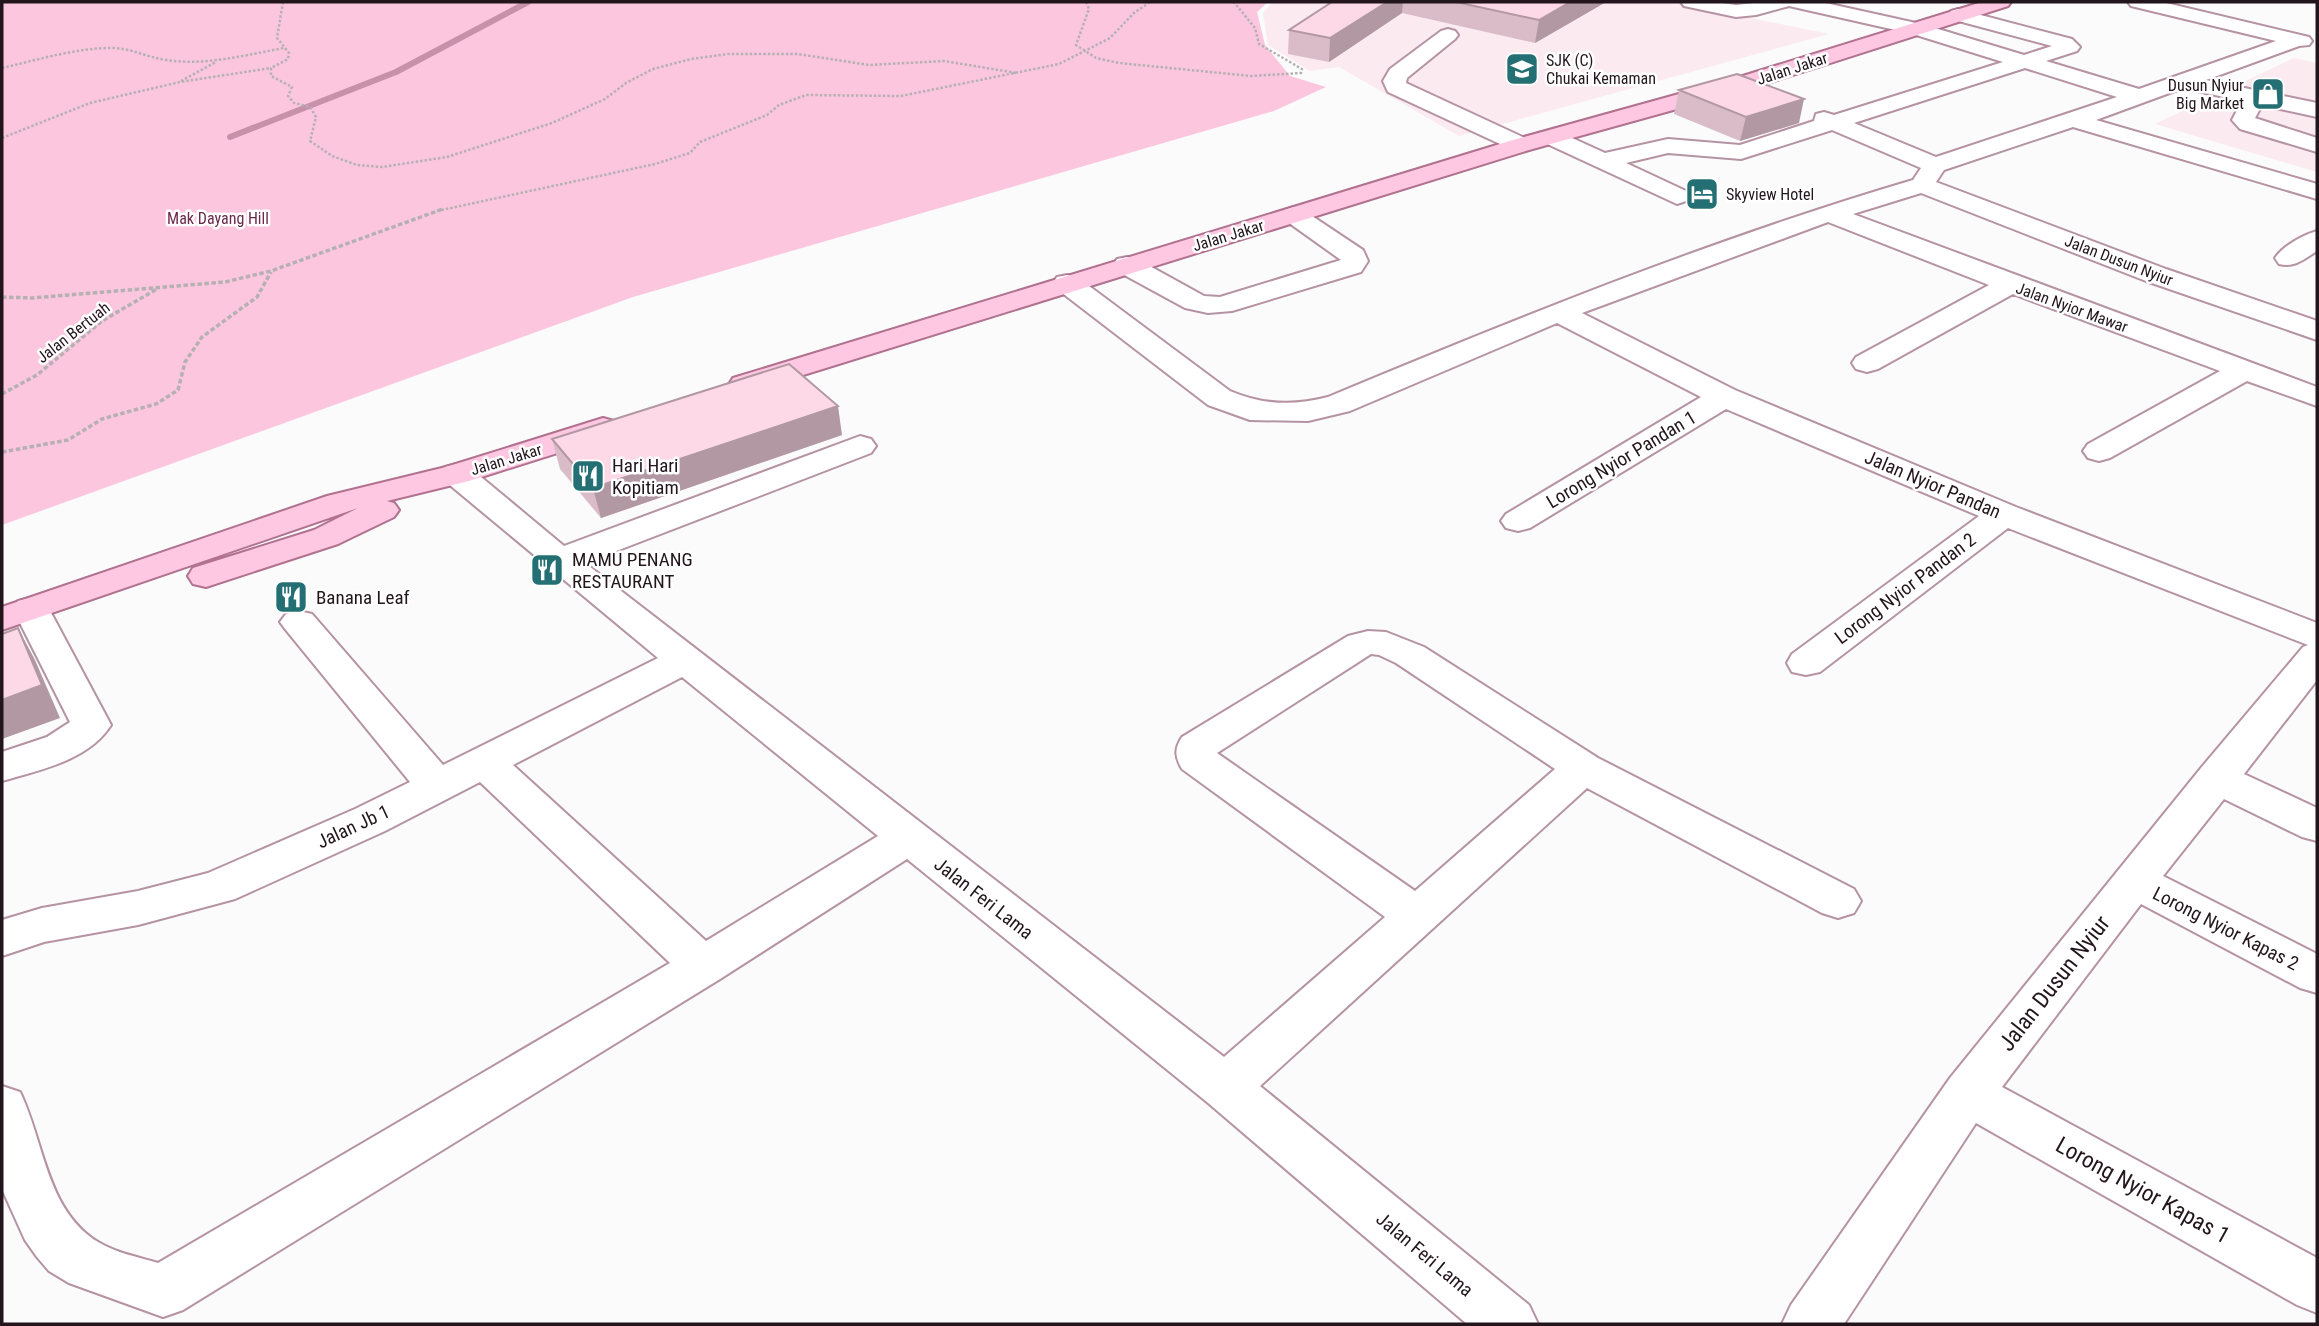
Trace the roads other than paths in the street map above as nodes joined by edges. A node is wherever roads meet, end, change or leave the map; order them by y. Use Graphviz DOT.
graph roads {
  1 [pos="1691,2"];
  2 [pos="1782,2"];
  3 [pos="1796,2"];
  4 [pos="1881,2"];
  5 [pos="2001,2"];
  6 [pos="2140,2"];
  7 [pos="2147,2"];
  8 [pos="1953,17"];
  9 [pos="1918,29"];
  10 [pos="1448,34"];
  11 [pos="2306,41"];
  12 [pos="2271,50"];
  13 [pos="2317,59"];
  14 [pos="2025,61"];
  15 [pos="2184,82"];
  16 [pos="1741,84"];
  17 [pos="2141,97"];
  18 [pos="1777,99"];
  19 [pos="2250,105"];
  20 [pos="1800,109"];
  21 [pos="2317,110"];
  22 [pos="2073,120"];
  23 [pos="1835,124"];
  24 [pos="2317,130"];
  25 [pos="1550,136"];
  26 [pos="1521,145"];
  27 [pos="2317,145"];
  28 [pos="1602,161"];
  29 [pos="1928,175"];
  30 [pos="2317,192"];
  31 [pos="1677,196"];
  32 [pos="1828,213"];
  33 [pos="1294,215"];
  34 [pos="2317,239"];
  35 [pos="2288,258"];
  36 [pos="1127,265"];
  37 [pos="1067,283"];
  38 [pos="2011,284"];
  39 [pos="1558,312"];
  40 [pos="2317,331"];
  41 [pos="1867,363"];
  42 [pos="2245,370"];
  43 [pos="722,391"];
  44 [pos="1724,397"];
  45 [pos="2317,397"];
  46 [pos="629,420"];
  47 [pos="860,446"];
  48 [pos="2099,451"];
  49 [pos="457,474"];
  50 [pos="2004,514"];
  51 [pos="1518,522"];
  52 [pos="559,561"];
  53 [pos="25,620"];
  54 [pos="299,622"];
  55 [pos="2317,636"];
  56 [pos="2,645"];
  57 [pos="2317,655"];
  58 [pos="685,660"];
  59 [pos="1805,663"];
  60 [pos="484,762"];
  61 [pos="2,767"];
  62 [pos="1583,768"];
  63 [pos="2216,778"];
  64 [pos="437,786"];
  65 [pos="2317,826"];
  66 [pos="908,838"];
  67 [pos="2134,881"];
  68 [pos="1838,901"];
  69 [pos="1418,917"];
  70 [pos="2,938"];
  71 [pos="703,966"];
  72 [pos="2317,975"];
  73 [pos="1225,1087"];
  74 [pos="1968,1093"];
  75 [pos="2,1107"];
  76 [pos="2317,1287"];
  77 [pos="1509,1324"];
  78 [pos="1811,1324"];
  1 -- 2 [label="street"];
  3 -- 9 [label="street"];
  4 -- 8 [label="street"];
  5 -- 8 [label="main road, Jalan Jakar"];
  6 -- 7 [label="street"];
  6 -- 11 [label="street"];
  8 -- 9 [label="main road, Jalan Jakar"];
  8 -- 14 [label="street"];
  9 -- 14 [label="street"];
  9 -- 16 [label="main road, Jalan Jakar"];
  10 -- 26 [label="street"];
  11 -- 12 [label="street"];
  12 -- 13 [label="street"];
  12 -- 15 [label="street"];
  14 -- 17 [label="street"];
  14 -- 23 [label="street"];
  15 -- 17 [label="street"];
  15 -- 19 [label="street"];
  16 -- 18 [label="street"];
  16 -- 25 [label="main road, Jalan Jakar"];
  17 -- 22 [label="street"];
  19 -- 21 [label="street"];
  19 -- 24 [label="street"];
  19 -- 27 [label="street"];
  20 -- 23 [label="street, Jalan Dusun Nyiur"];
  22 -- 29 [label="street"];
  22 -- 30 [label="street"];
  23 -- 28 [label="street"];
  23 -- 29 [label="street, Jalan Dusun Nyiur"];
  25 -- 26 [label="main road, Jalan Jakar"];
  25 -- 28 [label="street"];
  26 -- 33 [label="main road, Jalan Jakar"];
  28 -- 31 [label="street"];
  29 -- 32 [label="street"];
  29 -- 40 [label="street, Jalan Dusun Nyiur"];
  32 -- 38 [label="street, Jalan Nyior Mawar"];
  32 -- 39 [label="street"];
  33 -- 36 [label="main road, Jalan Jakar"];
  33 -- 36 [label="street"];
  34 -- 35 [label="street"];
  36 -- 37 [label="main road, Jalan Jakar"];
  37 -- 39 [label="street"];
  37 -- 43 [label="main road, Jalan Jakar"];
  38 -- 41 [label="street"];
  38 -- 42 [label="street, Jalan Nyior Mawar"];
  39 -- 44 [label="street, Jalan Nyior Pandan"];
  42 -- 45 [label="street, Jalan Nyior Mawar"];
  42 -- 48 [label="street"];
  44 -- 50 [label="street, Jalan Nyior Pandan"];
  44 -- 51 [label="street, Lorong Nyior Pandan 1"];
  46 -- 49 [label="main road, Jalan Jakar"];
  47 -- 52 [label="street"];
  49 -- 52 [label="street, Jalan Feri Lama"];
  49 -- 53 [label="main road, Jalan Jakar"];
  50 -- 55 [label="street, Jalan Nyior Pandan"];
  50 -- 59 [label="street, Lorong Nyior Pandan 2"];
  52 -- 58 [label="street, Jalan Feri Lama"];
  53 -- 56 [label="main road, Jalan Jakar"];
  53 -- 61 [label="street"];
  54 -- 64 [label="street"];
  57 -- 63 [label="street, Jalan Dusun Nyiur"];
  58 -- 60 [label="street, Jalan Jb 1"];
  58 -- 66 [label="street, Jalan Feri Lama"];
  60 -- 64 [label="street, Jalan Jb 1"];
  60 -- 71 [label="street"];
  62 -- 68 [label="street"];
  62 -- 69 [label="street"];
  62 -- 69 [label="street"];
  63 -- 65 [label="street"];
  63 -- 67 [label="street, Jalan Dusun Nyiur"];
  64 -- 70 [label="street, Jalan Jb 1"];
  66 -- 71 [label="street"];
  66 -- 73 [label="street, Jalan Feri Lama"];
  67 -- 72 [label="street, Lorong Nyior Kapas 2"];
  67 -- 74 [label="street, Jalan Dusun Nyiur"];
  69 -- 73 [label="street"];
  71 -- 75 [label="street"];
  73 -- 77 [label="street, Jalan Feri Lama"];
  74 -- 76 [label="street, Lorong Nyior Kapas 1"];
  74 -- 78 [label="street, Jalan Dusun Nyiur"];
}
